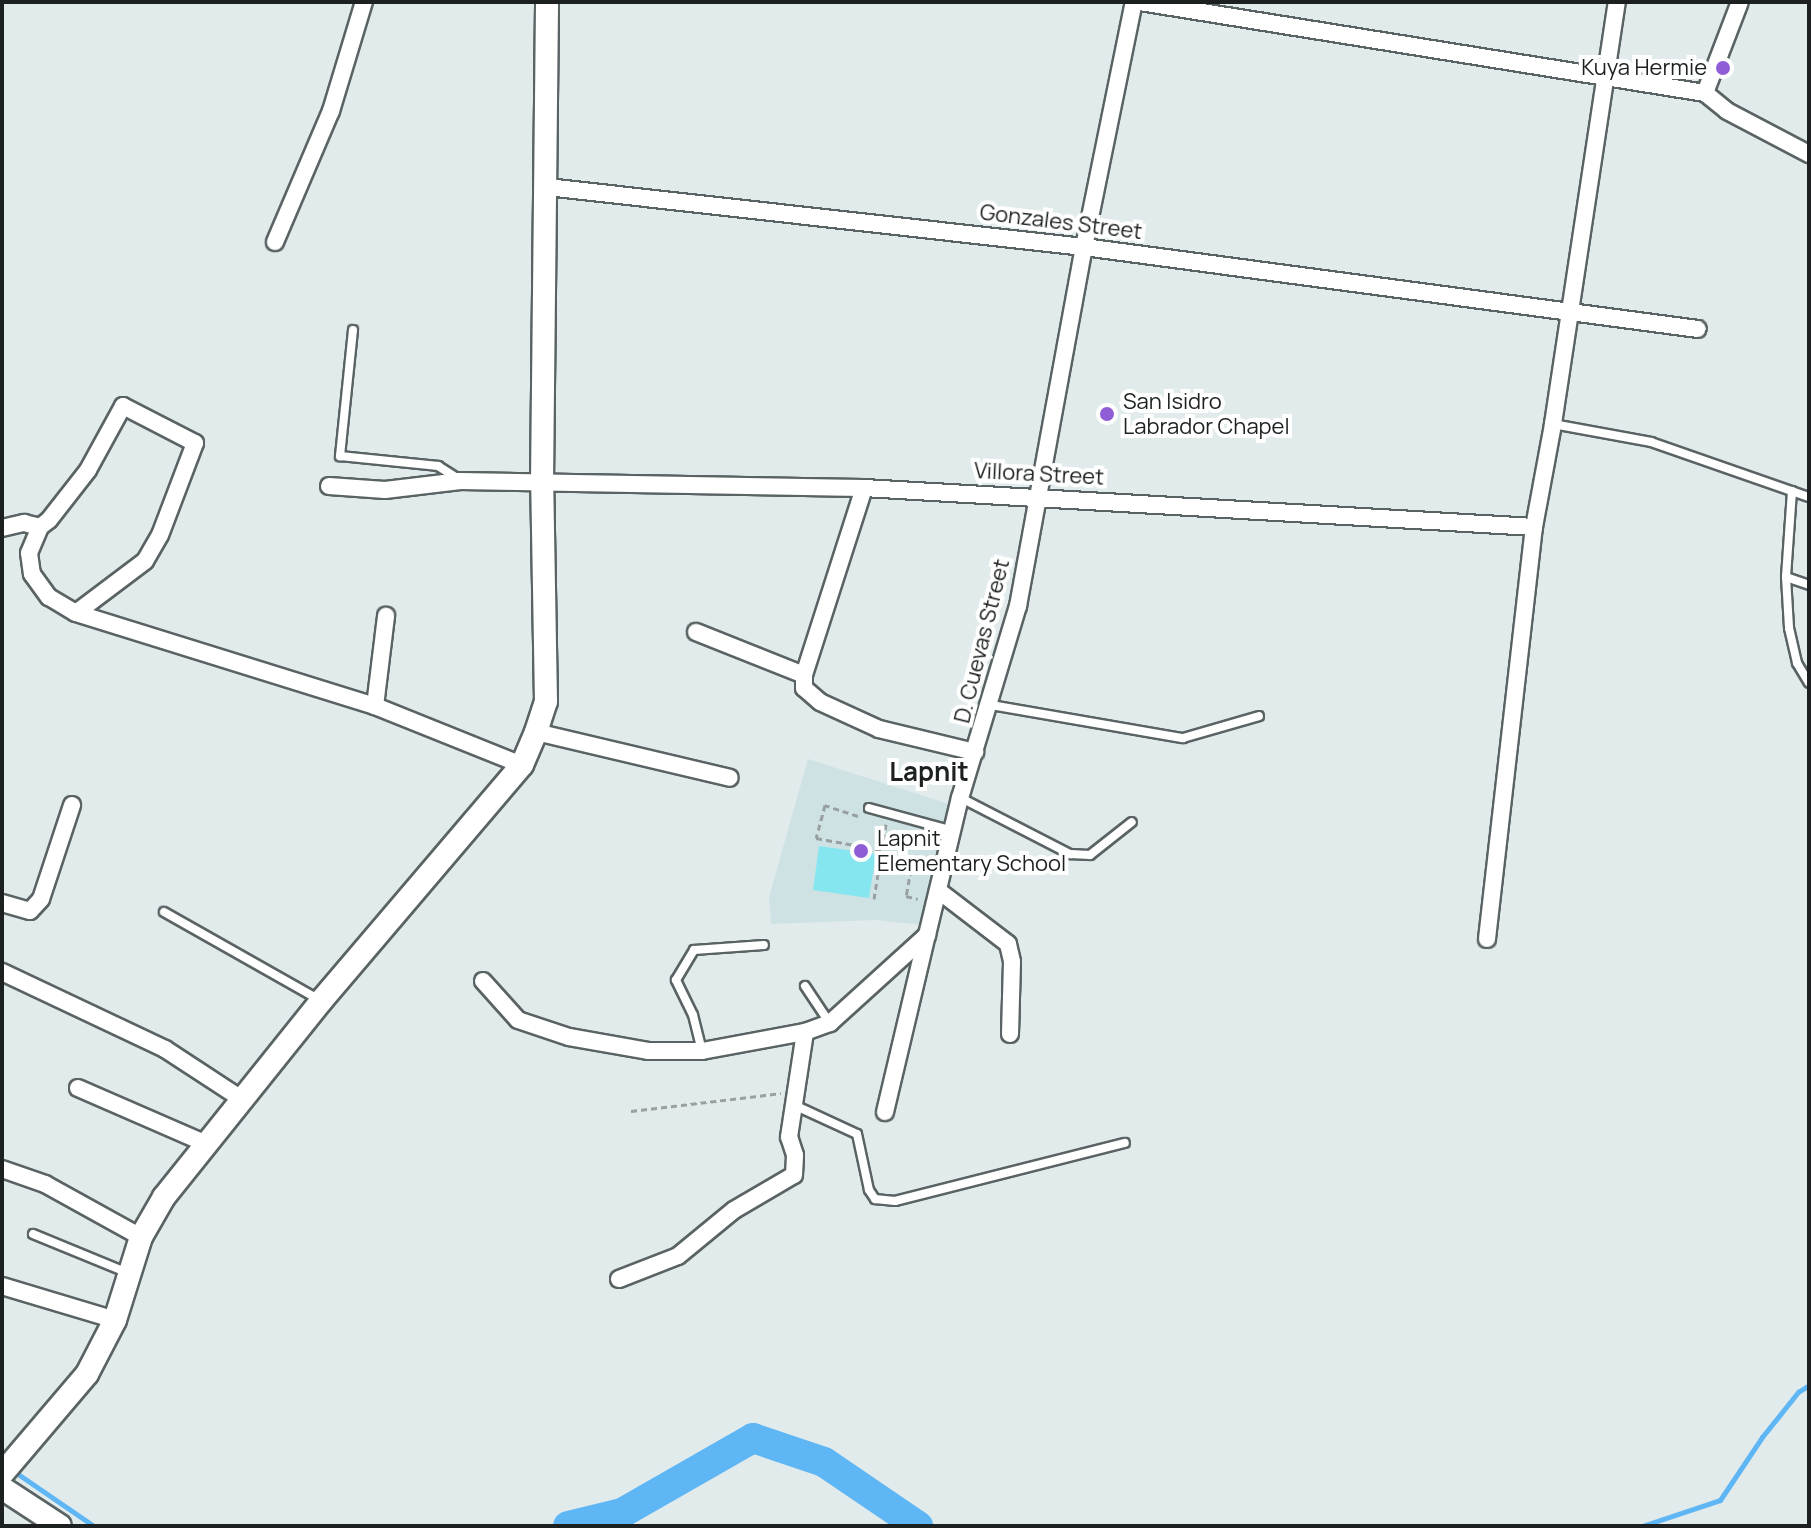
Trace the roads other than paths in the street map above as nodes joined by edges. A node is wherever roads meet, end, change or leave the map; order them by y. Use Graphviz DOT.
graph roads {
  1 [pos="364,2"];
  2 [pos="547,2"];
  3 [pos="1137,2"];
  4 [pos="1617,2"];
  5 [pos="1740,2"];
  6 [pos="1607,77"];
  7 [pos="1705,93"];
  8 [pos="1809,154"];
  9 [pos="547,187"];
  10 [pos="275,242"];
  11 [pos="1084,247"];
  12 [pos="1567,314"];
  13 [pos="1698,329"];
  14 [pos="353,330"];
  15 [pos="1553,424"];
  16 [pos="460,481"];
  17 [pos="542,483"];
  18 [pos="329,486"];
  19 [pos="864,488"];
  20 [pos="1792,491"];
  21 [pos="1036,495"];
  22 [pos="1809,497"];
  23 [pos="40,527"];
  24 [pos="1534,527"];
  25 [pos="2,528"];
  26 [pos="1786,577"];
  27 [pos="1809,585"];
  28 [pos="76,613"];
  29 [pos="386,616"];
  30 [pos="696,632"];
  31 [pos="804,675"];
  32 [pos="1809,683"];
  33 [pos="991,705"];
  34 [pos="375,706"];
  35 [pos="1259,716"];
  36 [pos="536,732"];
  37 [pos="975,752"];
  38 [pos="522,765"];
  39 [pos="730,778"];
  40 [pos="960,798"];
  41 [pos="72,805"];
  42 [pos="869,808"];
  43 [pos="1132,822"];
  44 [pos="953,831"];
  45 [pos="938,897"];
  46 [pos="2,903"];
  47 [pos="164,912"];
  48 [pos="927,935"];
  49 [pos="1487,939"];
  50 [pos="764,945"];
  51 [pos="2,972"];
  52 [pos="483,981"];
  53 [pos="805,986"];
  54 [pos="321,1001"];
  55 [pos="830,1023"];
  56 [pos="805,1032"];
  57 [pos="1010,1034"];
  58 [pos="702,1051"];
  59 [pos="78,1088"];
  60 [pos="795,1099"];
  61 [pos="243,1100"];
  62 [pos="885,1112"];
  63 [pos="1125,1143"];
  64 [pos="207,1144"];
  65 [pos="2,1169"];
  66 [pos="33,1234"];
  67 [pos="141,1237"];
  68 [pos="129,1273"];
  69 [pos="619,1279"];
  70 [pos="2,1286"];
  71 [pos="115,1320"];
  72 [pos="2,1474"];
  73 [pos="2,1488"];
  74 [pos="60,1526"];
  1 -- 10 [label="street"];
  2 -- 9 [label="street"];
  3 -- 6 [label="street"];
  3 -- 11 [label="street, D. Cuevas Street"];
  4 -- 6 [label="street"];
  5 -- 7 [label="street"];
  6 -- 7 [label="street"];
  6 -- 12 [label="street"];
  7 -- 8 [label="street"];
  9 -- 11 [label="street, Gonzales Street"];
  9 -- 17 [label="street"];
  11 -- 12 [label="street, Gonzales Street"];
  11 -- 21 [label="street, D. Cuevas Street"];
  12 -- 13 [label="street, Gonzales Street"];
  12 -- 15 [label="street"];
  14 -- 16 [label="lane"];
  15 -- 20 [label="lane"];
  15 -- 24 [label="street"];
  16 -- 17 [label="street, Villora Street"];
  16 -- 18 [label="street, Villora Street"];
  17 -- 19 [label="street, Villora Street"];
  17 -- 36 [label="street"];
  19 -- 21 [label="street, Villora Street"];
  19 -- 31 [label="street"];
  20 -- 22 [label="lane"];
  20 -- 26 [label="lane"];
  21 -- 24 [label="street, Villora Street"];
  21 -- 33 [label="street, D. Cuevas Street"];
  23 -- 25 [label="street"];
  23 -- 28 [label="street"];
  23 -- 28 [label="street"];
  24 -- 49 [label="street"];
  26 -- 27 [label="lane"];
  26 -- 32 [label="lane"];
  28 -- 34 [label="street"];
  29 -- 34 [label="street"];
  30 -- 31 [label="street"];
  31 -- 37 [label="street"];
  33 -- 35 [label="lane"];
  33 -- 37 [label="street, D. Cuevas Street"];
  34 -- 38 [label="street"];
  36 -- 38 [label="street"];
  36 -- 39 [label="street"];
  37 -- 40 [label="street, D. Cuevas Street"];
  38 -- 54 [label="street"];
  40 -- 43 [label="lane"];
  40 -- 44 [label="street, D. Cuevas Street"];
  41 -- 46 [label="street"];
  42 -- 44 [label="lane"];
  44 -- 45 [label="street, D. Cuevas Street"];
  45 -- 48 [label="street, D. Cuevas Street"];
  45 -- 57 [label="street"];
  47 -- 54 [label="lane"];
  48 -- 55 [label="street"];
  48 -- 62 [label="street, D. Cuevas Street"];
  50 -- 58 [label="lane"];
  51 -- 61 [label="street"];
  52 -- 58 [label="street"];
  53 -- 55 [label="lane"];
  54 -- 61 [label="street"];
  55 -- 56 [label="street"];
  56 -- 58 [label="street"];
  56 -- 60 [label="street"];
  59 -- 64 [label="street"];
  60 -- 63 [label="lane"];
  60 -- 69 [label="street"];
  61 -- 64 [label="street"];
  64 -- 67 [label="street"];
  65 -- 67 [label="street"];
  66 -- 68 [label="lane"];
  67 -- 68 [label="street"];
  68 -- 71 [label="street"];
  70 -- 71 [label="street"];
  71 -- 72 [label="street"];
  73 -- 74 [label="street"];
}
